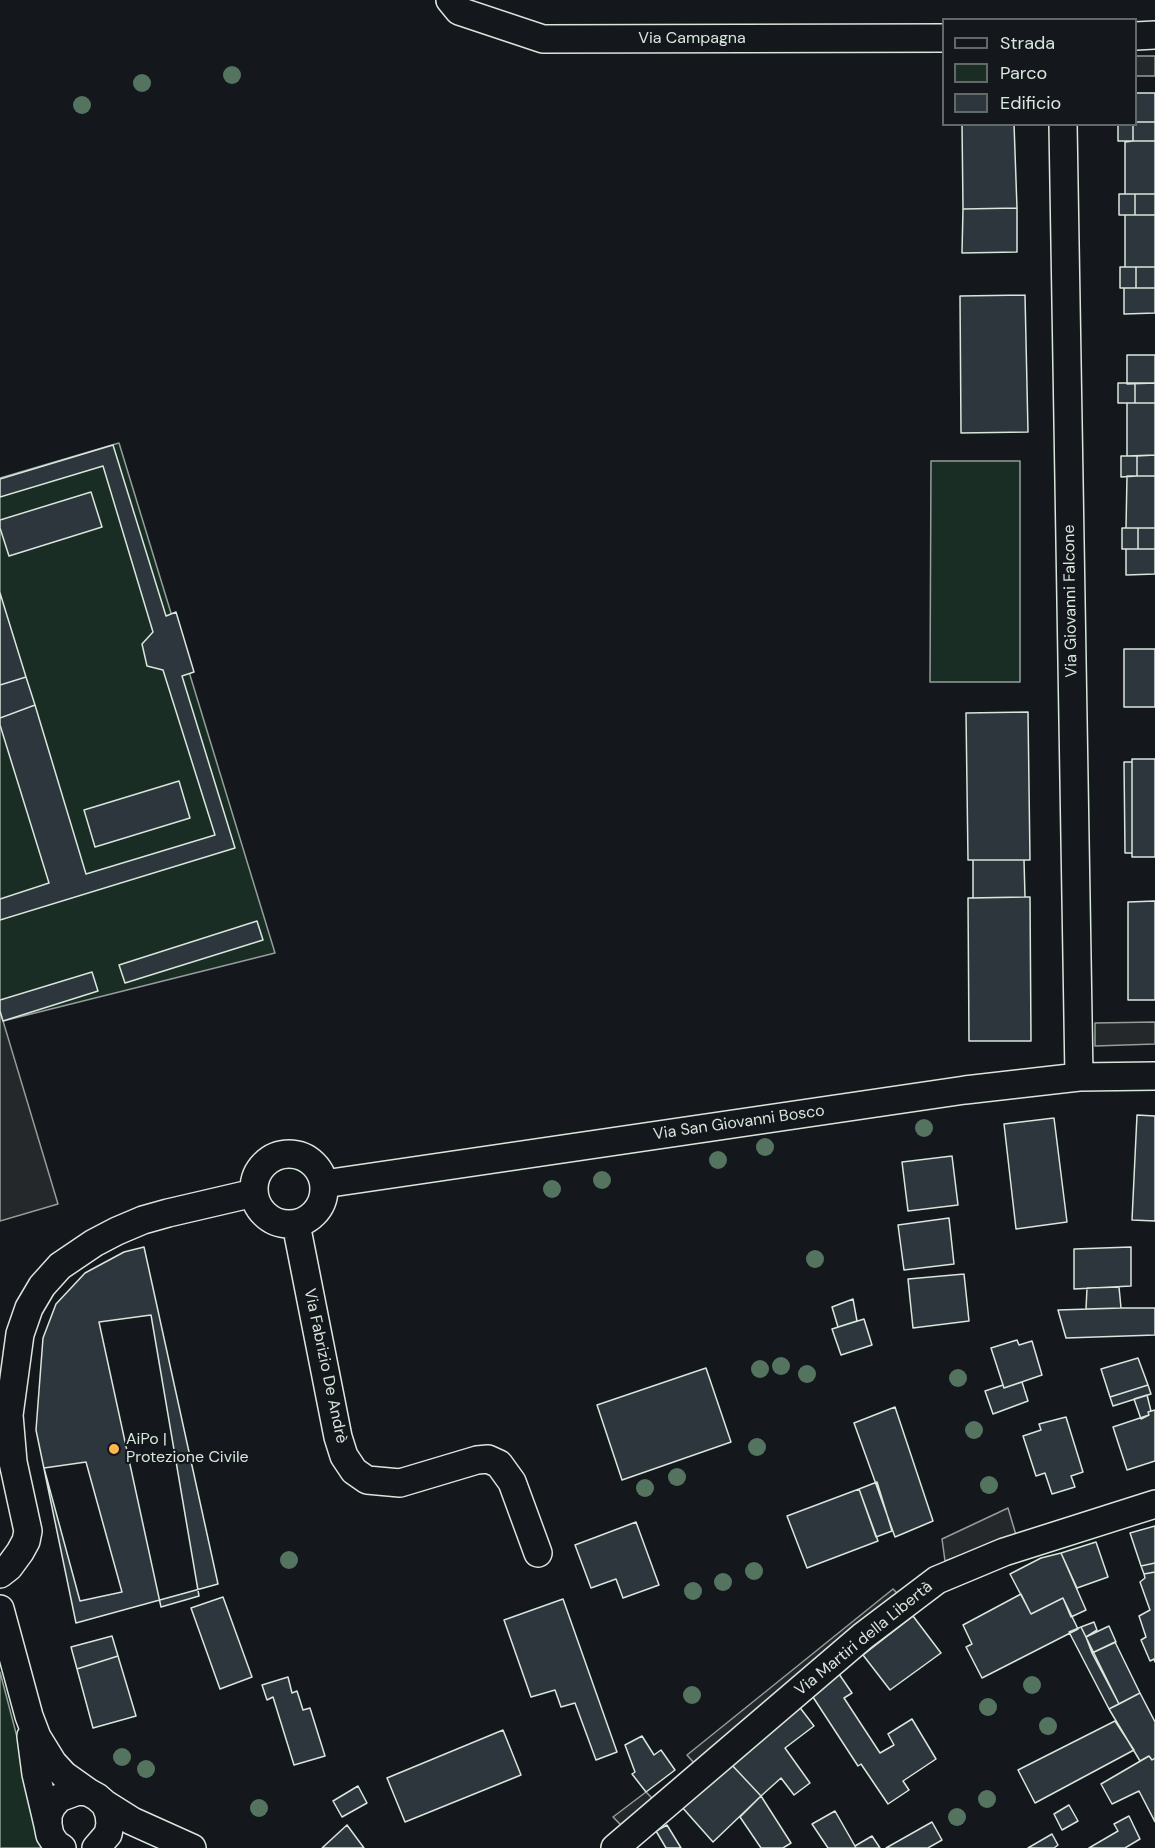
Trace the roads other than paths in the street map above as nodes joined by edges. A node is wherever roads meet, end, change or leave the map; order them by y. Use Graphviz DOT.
graph roads {
  1 [pos="450,0"];
  2 [pos="1155,35"];
  3 [pos="1137,36"];
  4 [pos="942,38"];
  5 [pos="1063,126"];
  6 [pos="1155,1076"];
  7 [pos="1079,1077"];
  8 [pos="324,1184"];
  9 [pos="254,1193"];
  10 [pos="296,1224"];
  11 [pos="1155,1504"];
  12 [pos="538,1553"];
  13 [pos="0,1574"];
  14 [pos="0,1609"];
  15 [pos="29,1716"];
  16 [pos="96,1798"];
  17 [pos="56,1841"];
  18 [pos="99,1845"];
  19 [pos="184,1845"];
  20 [pos="615,1848"];
  1 -- 4 [label="street, Via Campagna"];
  2 -- 3 [label="street"];
  5 -- 7 [label="street, Via Giovanni Falcone"];
  6 -- 7 [label="street, Via San Giovanni Bosco"];
  7 -- 8 [label="street, Via San Giovanni Bosco"];
  8 -- 9 [label="street"];
  8 -- 10 [label="street"];
  9 -- 10 [label="street"];
  9 -- 13 [label="street"];
  10 -- 12 [label="street, Via Fabrizio De Andrè"];
  11 -- 20 [label="street, Via Martiri della Libertà"];
  14 -- 15 [label="street"];
  15 -- 16 [label="street"];
  15 -- 17 [label="street"];
  16 -- 17 [label="street"];
  16 -- 18 [label="street"];
  16 -- 19 [label="street"];
  18 -- 19 [label="street"];
}
